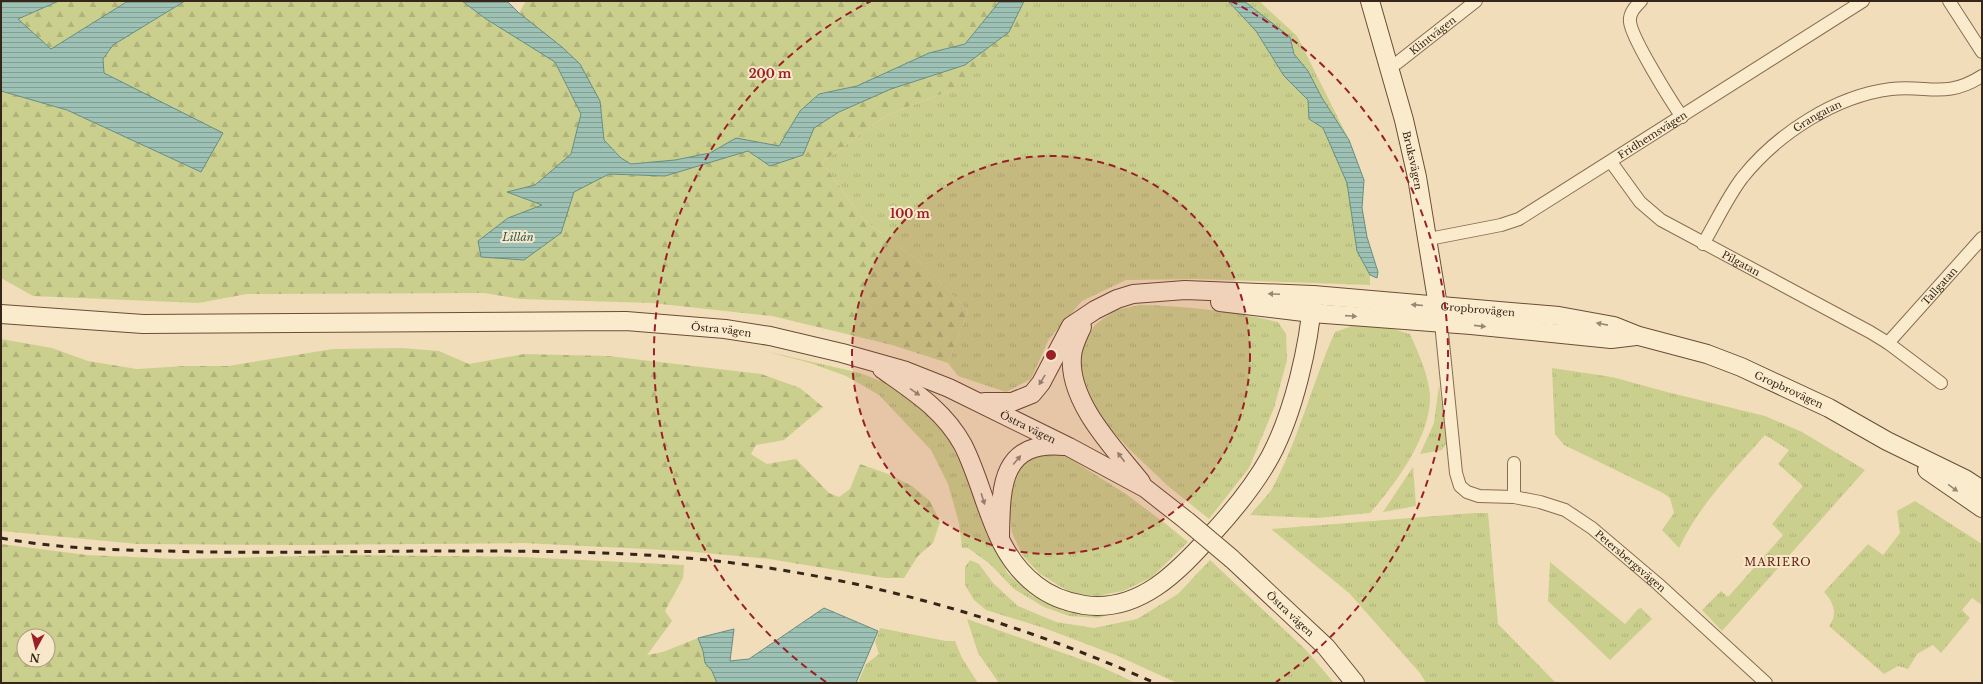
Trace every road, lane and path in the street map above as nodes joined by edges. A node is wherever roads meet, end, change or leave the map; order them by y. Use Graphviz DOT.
graph roads {
  1 [pos="1370,1"];
  2 [pos="1476,1"];
  3 [pos="1641,1"];
  4 [pos="1863,1"];
  5 [pos="1949,1"];
  6 [pos="1982,52"];
  7 [pos="1388,67"];
  8 [pos="1982,76"];
  9 [pos="1682,117"];
  10 [pos="1612,162"];
  11 [pos="1982,238"];
  12 [pos="1429,239"];
  13 [pos="1703,244"];
  14 [pos="1312,304"];
  15 [pos="1,314"];
  16 [pos="1087,315"];
  17 [pos="1440,315"];
  18 [pos="1892,339"];
  19 [pos="872,361"];
  20 [pos="1941,383"];
  21 [pos="979,402"];
  22 [pos="1887,441"];
  23 [pos="1069,447"];
  24 [pos="1514,463"];
  25 [pos="1145,488"];
  26 [pos="1982,490"];
  27 [pos="1514,497"];
  28 [pos="1982,508"];
  29 [pos="1000,537"];
  30 [pos="1354,683"];
  31 [pos="1766,683"];
  1 -- 7 [label="street, Bruksvägen"];
  2 -- 7 [label="street, Klintvägen"];
  3 -- 9 [label="street"];
  4 -- 9 [label="street, Fridhemsvägen"];
  5 -- 6 [label="street"];
  7 -- 12 [label="street, Bruksvägen"];
  8 -- 13 [label="street, Grangatan"];
  9 -- 10 [label="street, Fridhemsvägen"];
  10 -- 12 [label="street, Fridhemsvägen"];
  10 -- 13 [label="street, Pilgatan"];
  11 -- 18 [label="street, Tallgatan"];
  12 -- 17 [label="street, Bruksvägen"];
  13 -- 18 [label="street, Pilgatan"];
  14 -- 16 [label="street, Gropbrovägen"];
  14 -- 17 [label="street, Gropbrovägen"];
  14 -- 29 [label="street"];
  15 -- 19 [label="street, Östra vägen"];
  16 -- 21 [label="street, one-way"];
  25 -- 16 [label="street, one-way"];
  17 -- 22 [label="street, Gropbrovägen"];
  17 -- 27 [label="street, Petersbergsvägen"];
  18 -- 20 [label="street, Pilgatan"];
  19 -- 21 [label="street, Östra vägen"];
  19 -- 29 [label="street, one-way"];
  21 -- 23 [label="street, Östra vägen"];
  22 -- 26 [label="street, Gropbrovägen"];
  22 -- 28 [label="street, Gropbrovägen, one-way"];
  23 -- 25 [label="street, Östra vägen"];
  29 -- 23 [label="street, one-way"];
  24 -- 27 [label="street"];
  25 -- 30 [label="street, Östra vägen, bridge"];
  27 -- 31 [label="street, Petersbergsvägen"];
}
